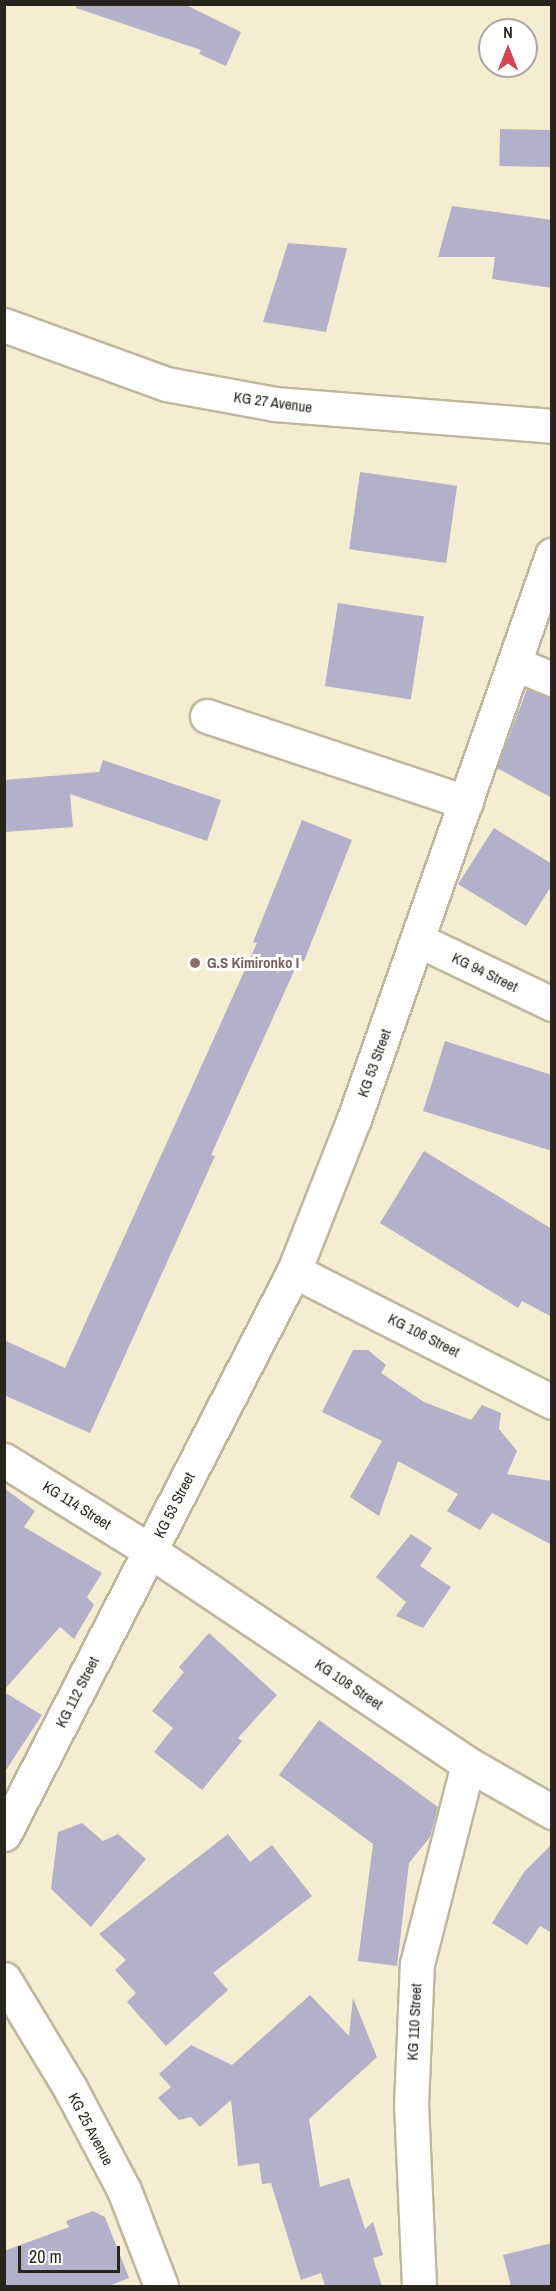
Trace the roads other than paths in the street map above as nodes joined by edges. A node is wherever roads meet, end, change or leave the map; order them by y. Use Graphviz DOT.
graph roads {
  1 [pos="4,326"];
  2 [pos="552,426"];
  3 [pos="552,555"];
  4 [pos="515,664"];
  5 [pos="552,679"];
  6 [pos="207,716"];
  7 [pos="466,802"];
  8 [pos="418,940"];
  9 [pos="552,1004"];
  10 [pos="294,1271"];
  11 [pos="552,1402"];
  12 [pos="4,1460"];
  13 [pos="150,1551"];
  14 [pos="468,1764"];
  15 [pos="552,1812"];
  16 [pos="4,1834"];
  17 [pos="4,1979"];
  18 [pos="161,2286"];
  19 [pos="419,2286"];
  1 -- 2 [label="street, KG 27 Avenue"];
  3 -- 4 [label="street, KG 53 Street"];
  4 -- 5 [label="street"];
  4 -- 7 [label="street, KG 53 Street"];
  6 -- 7 [label="street"];
  7 -- 8 [label="street, KG 53 Street"];
  8 -- 9 [label="street, KG 94 Street"];
  8 -- 10 [label="street, KG 53 Street"];
  10 -- 11 [label="street, KG 106 Street"];
  10 -- 13 [label="street, KG 53 Street"];
  12 -- 13 [label="street, KG 114 Street"];
  13 -- 14 [label="street, KG 108 Street"];
  13 -- 16 [label="street, KG 112 Street"];
  14 -- 15 [label="street, KG 108 Street"];
  14 -- 19 [label="street, KG 110 Street"];
  17 -- 18 [label="street, KG 25 Avenue"];
}
